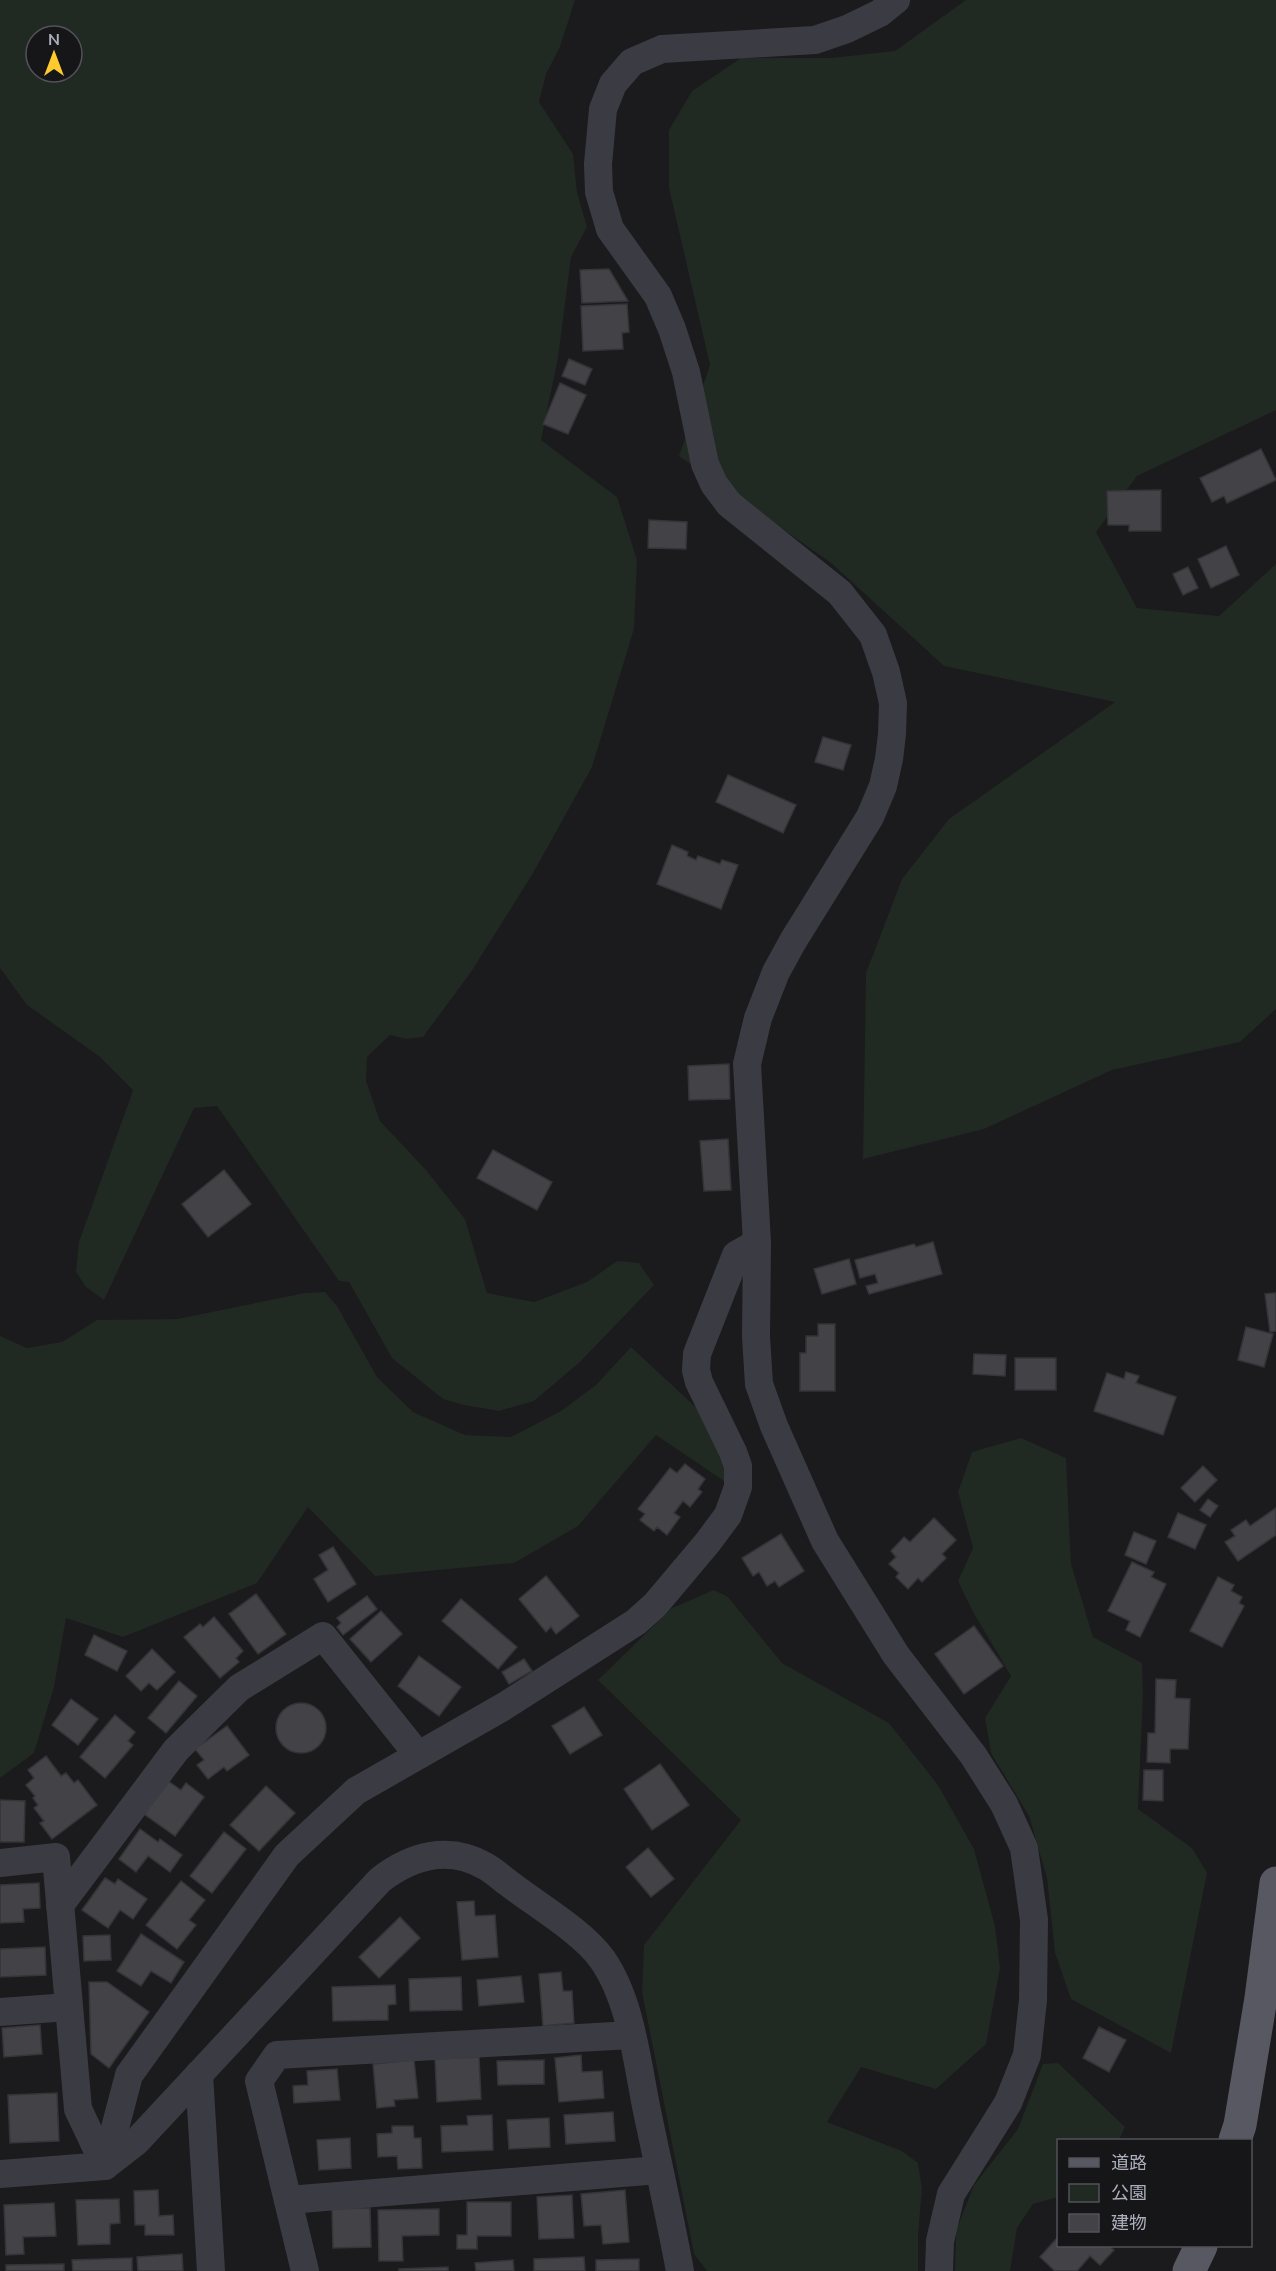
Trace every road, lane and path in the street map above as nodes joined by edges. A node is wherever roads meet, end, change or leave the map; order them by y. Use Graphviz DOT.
graph roads {
  1 [pos="896,0"];
  2 [pos="757,1244"];
  3 [pos="418,1755"];
  4 [pos="0,1863"];
  5 [pos="1276,1884"];
  6 [pos="60,1905"];
  7 [pos="68,2007"];
  8 [pos="0,2012"];
  9 [pos="631,2035"];
  10 [pos="199,2074"];
  11 [pos="1235,2139"];
  12 [pos="105,2166"];
  13 [pos="659,2170"];
  14 [pos="0,2174"];
  15 [pos="288,2200"];
  16 [pos="1202,2247"];
  17 [pos="210,2271"];
  18 [pos="305,2271"];
  19 [pos="680,2271"];
  20 [pos="939,2271"];
  21 [pos="1190,2271"];
  1 -- 2 [label="street"];
  2 -- 3 [label="street"];
  2 -- 20 [label="street"];
  3 -- 6 [label="street"];
  3 -- 12 [label="street"];
  4 -- 6 [label="street"];
  5 -- 11 [label="main road"];
  6 -- 7 [label="street"];
  7 -- 8 [label="street"];
  7 -- 12 [label="street"];
  9 -- 10 [label="street"];
  9 -- 13 [label="street"];
  9 -- 15 [label="street"];
  10 -- 12 [label="street"];
  10 -- 17 [label="street"];
  12 -- 14 [label="street"];
  13 -- 15 [label="street"];
  13 -- 19 [label="street"];
  15 -- 18 [label="street"];
  16 -- 21 [label="main road"];
}
